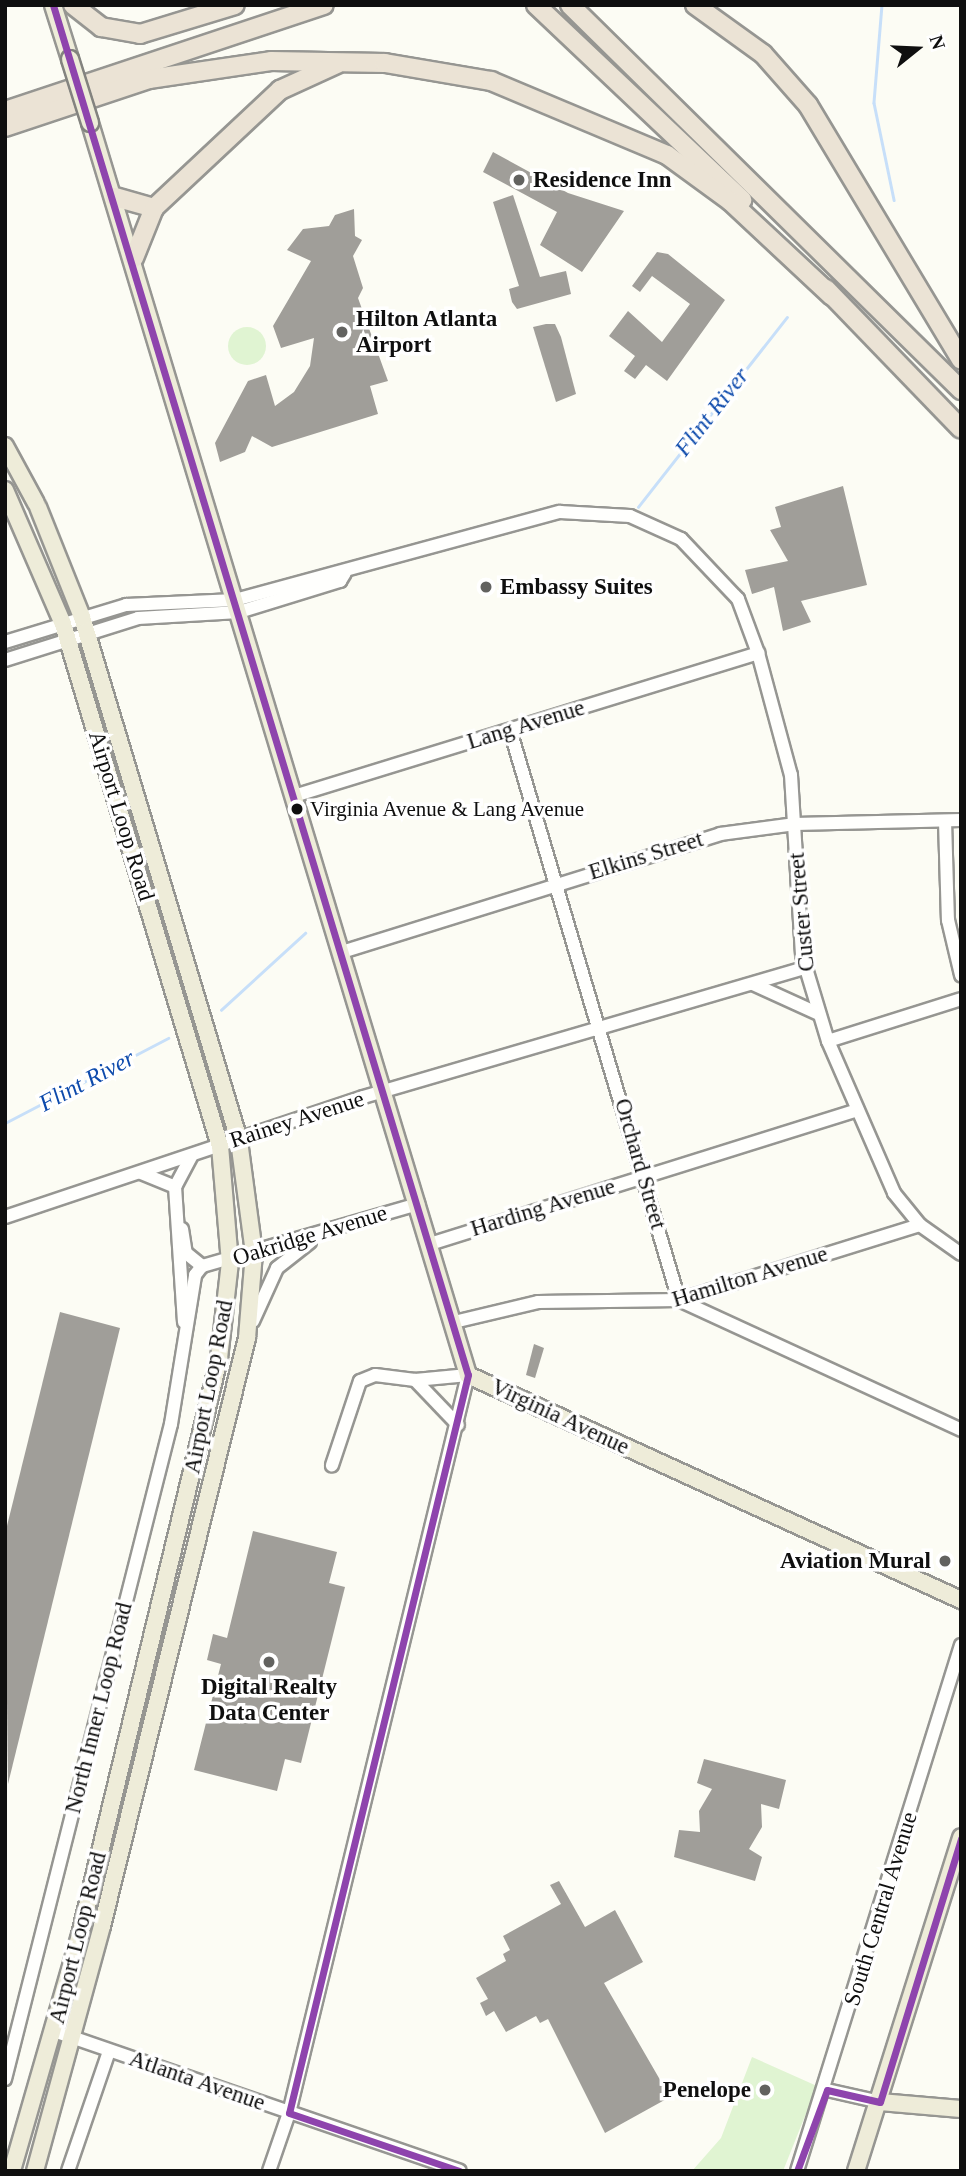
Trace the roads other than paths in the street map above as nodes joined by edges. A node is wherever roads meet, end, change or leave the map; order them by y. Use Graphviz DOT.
graph roads {
  1 [pos="54,5"];
  2 [pos="73,5"];
  3 [pos="235,5"];
  4 [pos="324,5"];
  5 [pos="536,5"];
  6 [pos="570,5"];
  7 [pos="695,5"];
  8 [pos="351,61"];
  9 [pos="5,111"];
  10 [pos="5,127"];
  11 [pos="116,197"];
  12 [pos="154,208"];
  13 [pos="134,258"];
  14 [pos="832,296"];
  15 [pos="961,360"];
  16 [pos="961,390"];
  17 [pos="961,429"];
  18 [pos="5,446"];
  19 [pos="5,490"];
  20 [pos="237,606"];
  21 [pos="82,617"];
  22 [pos="63,624"];
  23 [pos="87,633"];
  24 [pos="68,640"];
  25 [pos="5,642"];
  26 [pos="758,653"];
  27 [pos="5,660"];
  28 [pos="510,730"];
  29 [pos="294,796"];
  30 [pos="961,820"];
  31 [pos="945,821"];
  32 [pos="795,824"];
  33 [pos="556,883"];
  34 [pos="342,952"];
  35 [pos="804,968"];
  36 [pos="961,975"];
  37 [pos="753,984"];
  38 [pos="961,999"];
  39 [pos="817,1013"];
  40 [pos="600,1030"];
  41 [pos="828,1041"];
  42 [pos="384,1093"];
  43 [pos="857,1110"];
  44 [pos="239,1140"];
  45 [pos="220,1146"];
  46 [pos="197,1153"];
  47 [pos="138,1173"];
  48 [pos="645,1177"];
  49 [pos="175,1187"];
  50 [pos="418,1204"];
  51 [pos="5,1217"];
  52 [pos="919,1225"];
  53 [pos="335,1229"];
  54 [pos="430,1244"];
  55 [pos="254,1254"];
  56 [pos="961,1254"];
  57 [pos="230,1262"];
  58 [pos="202,1266"];
  59 [pos="679,1300"];
  60 [pos="454,1322"];
  61 [pos="186,1336"];
  62 [pos="247,1338"];
  63 [pos="468,1375"];
  64 [pos="415,1380"];
  65 [pos="458,1425"];
  66 [pos="961,1430"];
  67 [pos="332,1465"];
  68 [pos="961,1600"];
  69 [pos="961,1645"];
  70 [pos="961,1838"];
  71 [pos="54,2031"];
  72 [pos="74,2038"];
  73 [pos="109,2051"];
  74 [pos="5,2079"];
  75 [pos="827,2090"];
  76 [pos="880,2102"];
  77 [pos="961,2109"];
  78 [pos="289,2113"];
  79 [pos="12,2171"];
  80 [pos="35,2171"];
  81 [pos="68,2171"];
  82 [pos="269,2171"];
  83 [pos="460,2171"];
  84 [pos="797,2171"];
  85 [pos="856,2171"];
  1 -- 11 [label="main road, Virginia Avenue, bridge"];
  2 -- 3 [label="highway"];
  4 -- 9 [label="highway"];
  5 -- 14 [label="highway"];
  6 -- 16 [label="highway"];
  7 -- 15 [label="highway"];
  8 -- 10 [label="highway"];
  8 -- 12 [label="highway"];
  8 -- 14 [label="highway"];
  11 -- 12 [label="highway"];
  11 -- 13 [label="main road, Virginia Avenue"];
  12 -- 13 [label="highway"];
  13 -- 20 [label="main road, Virginia Avenue"];
  14 -- 17 [label="highway"];
  18 -- 21 [label="main road, Airport Loop Road"];
  19 -- 22 [label="main road, Airport Loop Road"];
  20 -- 21 [label="street"];
  20 -- 23 [label="street"];
  20 -- 26 [label="street, Custer Street"];
  20 -- 29 [label="main road, Virginia Avenue"];
  21 -- 22 [label="street"];
  21 -- 23 [label="main road, Airport Loop Road"];
  22 -- 24 [label="main road, Airport Loop Road"];
  22 -- 25 [label="street"];
  23 -- 24 [label="street"];
  23 -- 44 [label="main road, Airport Loop Road"];
  24 -- 27 [label="street"];
  24 -- 45 [label="main road, Airport Loop Road"];
  26 -- 28 [label="street, Lang Avenue"];
  26 -- 32 [label="street, Custer Street"];
  28 -- 29 [label="street, Lang Avenue"];
  28 -- 33 [label="street, Orchard Street"];
  29 -- 34 [label="main road, Virginia Avenue"];
  30 -- 31 [label="street, Elkins Street"];
  31 -- 32 [label="street, Elkins Street"];
  31 -- 36 [label="street"];
  32 -- 33 [label="street, Elkins Street"];
  32 -- 35 [label="street, Custer Street"];
  33 -- 34 [label="street, Elkins Street"];
  33 -- 40 [label="street, Orchard Street"];
  34 -- 42 [label="main road, Virginia Avenue"];
  35 -- 37 [label="street, Rainey Avenue"];
  35 -- 39 [label="street, Custer Street"];
  37 -- 39 [label="street"];
  37 -- 40 [label="street, Rainey Avenue"];
  38 -- 41 [label="street"];
  39 -- 41 [label="street, Custer Street"];
  40 -- 42 [label="street, Rainey Avenue"];
  40 -- 48 [label="street, Orchard Street"];
  41 -- 43 [label="street, Custer Street"];
  42 -- 44 [label="street, Rainey Avenue"];
  42 -- 50 [label="main road, Virginia Avenue"];
  43 -- 48 [label="street, Harding Avenue"];
  43 -- 52 [label="street, Custer Street"];
  44 -- 45 [label="street, Rainey Avenue"];
  44 -- 55 [label="main road, Airport Loop Road"];
  45 -- 46 [label="street, Rainey Avenue"];
  45 -- 57 [label="main road, Airport Loop Road"];
  46 -- 47 [label="street, Rainey Avenue"];
  46 -- 49 [label="street"];
  47 -- 49 [label="street"];
  47 -- 51 [label="street, Rainey Avenue"];
  48 -- 54 [label="street, Harding Avenue"];
  48 -- 59 [label="street, Orchard Street"];
  49 -- 58 [label="street"];
  49 -- 61 [label="street, North Inner Loop Road"];
  50 -- 53 [label="street, Oakridge Avenue"];
  50 -- 54 [label="main road, Virginia Avenue"];
  52 -- 56 [label="street, Custer Street"];
  52 -- 59 [label="street, Hamilton Avenue"];
  53 -- 55 [label="street, Oakridge Avenue"];
  53 -- 62 [label="street, Airport Loop Road"];
  54 -- 60 [label="main road, Virginia Avenue"];
  55 -- 57 [label="street, Oakridge Avenue"];
  55 -- 62 [label="main road, Airport Loop Road"];
  57 -- 58 [label="street, Oakridge Avenue"];
  57 -- 71 [label="main road, Airport Loop Road"];
  58 -- 61 [label="street, North Inner Loop Road"];
  59 -- 60 [label="street, Hamilton Avenue"];
  59 -- 66 [label="street"];
  60 -- 63 [label="main road, Virginia Avenue"];
  61 -- 74 [label="street, North Inner Loop Road"];
  62 -- 72 [label="main road, Airport Loop Road"];
  63 -- 64 [label="street"];
  63 -- 65 [label="street"];
  63 -- 68 [label="main road, Virginia Avenue"];
  64 -- 65 [label="street"];
  64 -- 67 [label="street"];
  65 -- 78 [label="street"];
  69 -- 75 [label="street, South Central Avenue"];
  70 -- 76 [label="main road"];
  71 -- 72 [label="street, Atlanta Avenue"];
  71 -- 79 [label="main road, Airport Loop Road"];
  72 -- 73 [label="street, Atlanta Avenue"];
  72 -- 80 [label="main road, Airport Loop Road"];
  73 -- 78 [label="street, Atlanta Avenue"];
  73 -- 81 [label="street"];
  75 -- 76 [label="street"];
  75 -- 84 [label="street, South Central Avenue"];
  76 -- 77 [label="main road"];
  76 -- 85 [label="main road"];
  78 -- 82 [label="street"];
  78 -- 83 [label="street, Atlanta Avenue"];
}
